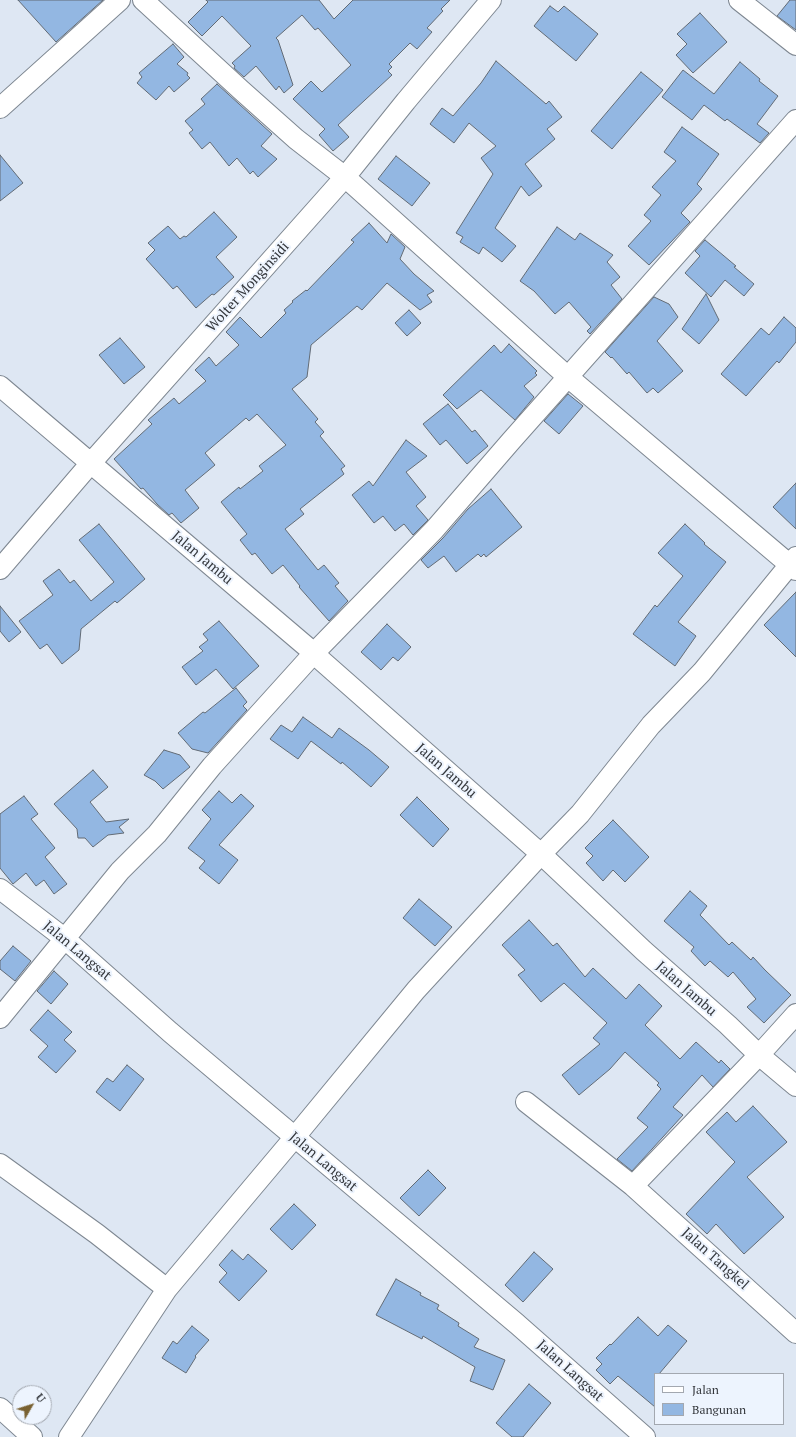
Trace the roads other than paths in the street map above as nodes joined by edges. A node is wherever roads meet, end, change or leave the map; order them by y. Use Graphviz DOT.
graph roads {
  1 [pos="120,0"];
  2 [pos="143,0"];
  3 [pos="490,0"];
  4 [pos="739,0"];
  5 [pos="796,45"];
  6 [pos="0,108"];
  7 [pos="796,120"];
  8 [pos="345,177"];
  9 [pos="568,377"];
  10 [pos="0,386"];
  11 [pos="90,464"];
  12 [pos="794,564"];
  13 [pos="0,569"];
  14 [pos="314,653"];
  15 [pos="541,854"];
  16 [pos="0,888"];
  17 [pos="64,938"];
  18 [pos="796,1014"];
  19 [pos="0,1018"];
  20 [pos="759,1055"];
  21 [pos="796,1086"];
  22 [pos="526,1102"];
  23 [pos="294,1138"];
  24 [pos="0,1164"];
  25 [pos="633,1186"];
  26 [pos="167,1288"];
  27 [pos="796,1333"];
  28 [pos="0,1408"];
  29 [pos="32,1437"];
  30 [pos="69,1437"];
  31 [pos="645,1437"];
  1 -- 6 [label="street"];
  2 -- 8 [label="street"];
  3 -- 8 [label="street, Wolter Monginsidi"];
  4 -- 5 [label="street"];
  7 -- 9 [label="street"];
  8 -- 9 [label="street"];
  8 -- 11 [label="street, Wolter Monginsidi"];
  9 -- 12 [label="street"];
  9 -- 14 [label="street"];
  10 -- 11 [label="street, Jalan Jambu"];
  11 -- 13 [label="street, Wolter Monginsidi"];
  11 -- 14 [label="street, Jalan Jambu"];
  12 -- 15 [label="street"];
  14 -- 15 [label="street, Jalan Jambu"];
  14 -- 17 [label="street"];
  15 -- 20 [label="street, Jalan Jambu"];
  15 -- 23 [label="street"];
  16 -- 17 [label="street, Jalan Langsat"];
  17 -- 19 [label="street"];
  17 -- 23 [label="street, Jalan Langsat"];
  18 -- 20 [label="street"];
  20 -- 21 [label="street, Jalan Jambu"];
  20 -- 25 [label="street"];
  22 -- 25 [label="street, Jalan Tangkel"];
  23 -- 26 [label="street"];
  23 -- 31 [label="street, Jalan Langsat"];
  24 -- 26 [label="street"];
  25 -- 27 [label="street, Jalan Tangkel"];
  26 -- 30 [label="street"];
  28 -- 29 [label="street"];
}
